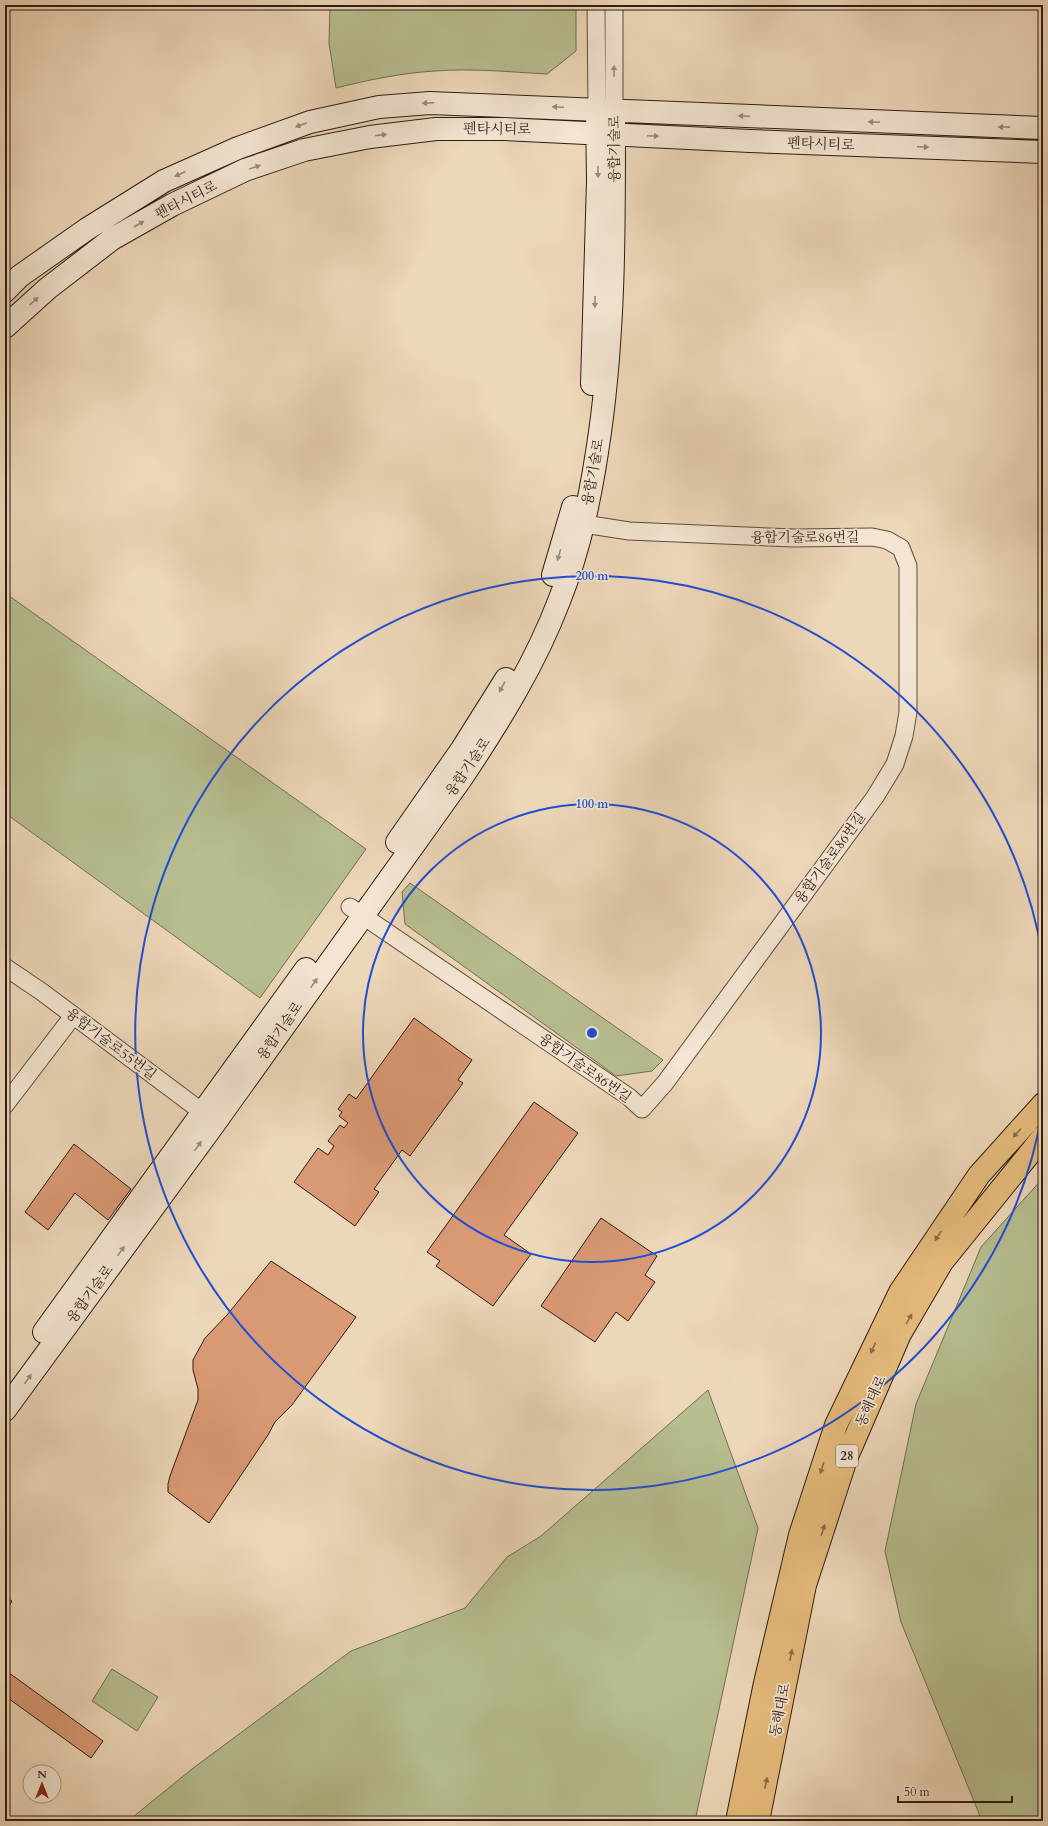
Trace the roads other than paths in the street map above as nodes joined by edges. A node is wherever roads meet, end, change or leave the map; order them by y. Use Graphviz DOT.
graph roads {
  1 [pos="596,5"];
  2 [pos="614,5"];
  3 [pos="606,110"];
  4 [pos="1043,128"];
  5 [pos="606,134"];
  6 [pos="1043,152"];
  7 [pos="5,291"];
  8 [pos="5,327"];
  9 [pos="576,524"];
  10 [pos="356,911"];
  11 [pos="5,967"];
  12 [pos="73,1016"];
  13 [pos="1043,1104"];
  14 [pos="5,1105"];
  15 [pos="209,1117"];
  16 [pos="1043,1136"];
  17 [pos="5,1386"];
  18 [pos="5,1410"];
  19 [pos="737,1821"];
  20 [pos="758,1821"];
  1 -- 3 [label="street, 융합기술로"];
  3 -- 2 [label="street, 융합기술로, one-way"];
  4 -- 3 [label="street, 펜타시티로, one-way"];
  3 -- 5 [label="street, 융합기술로"];
  3 -- 7 [label="street, 펜타시티로, one-way"];
  5 -- 6 [label="street, 펜타시티로, one-way"];
  8 -- 5 [label="street, 펜타시티로, one-way"];
  5 -- 9 [label="street, 융합기술로"];
  9 -- 10 [label="street, 융합기술로"];
  9 -- 10 [label="street, 융합기술로86번길"];
  10 -- 15 [label="street, 융합기술로"];
  11 -- 12 [label="street, 융합기술로55번길"];
  12 -- 14 [label="street"];
  12 -- 15 [label="street, 융합기술로55번길"];
  13 -- 19 [label="main road, one-way"];
  15 -- 17 [label="street, 융합기술로"];
  18 -- 15 [label="street, 융합기술로, one-way"];
  20 -- 16 [label="main road, 동해대로 / 28, one-way"];
}
